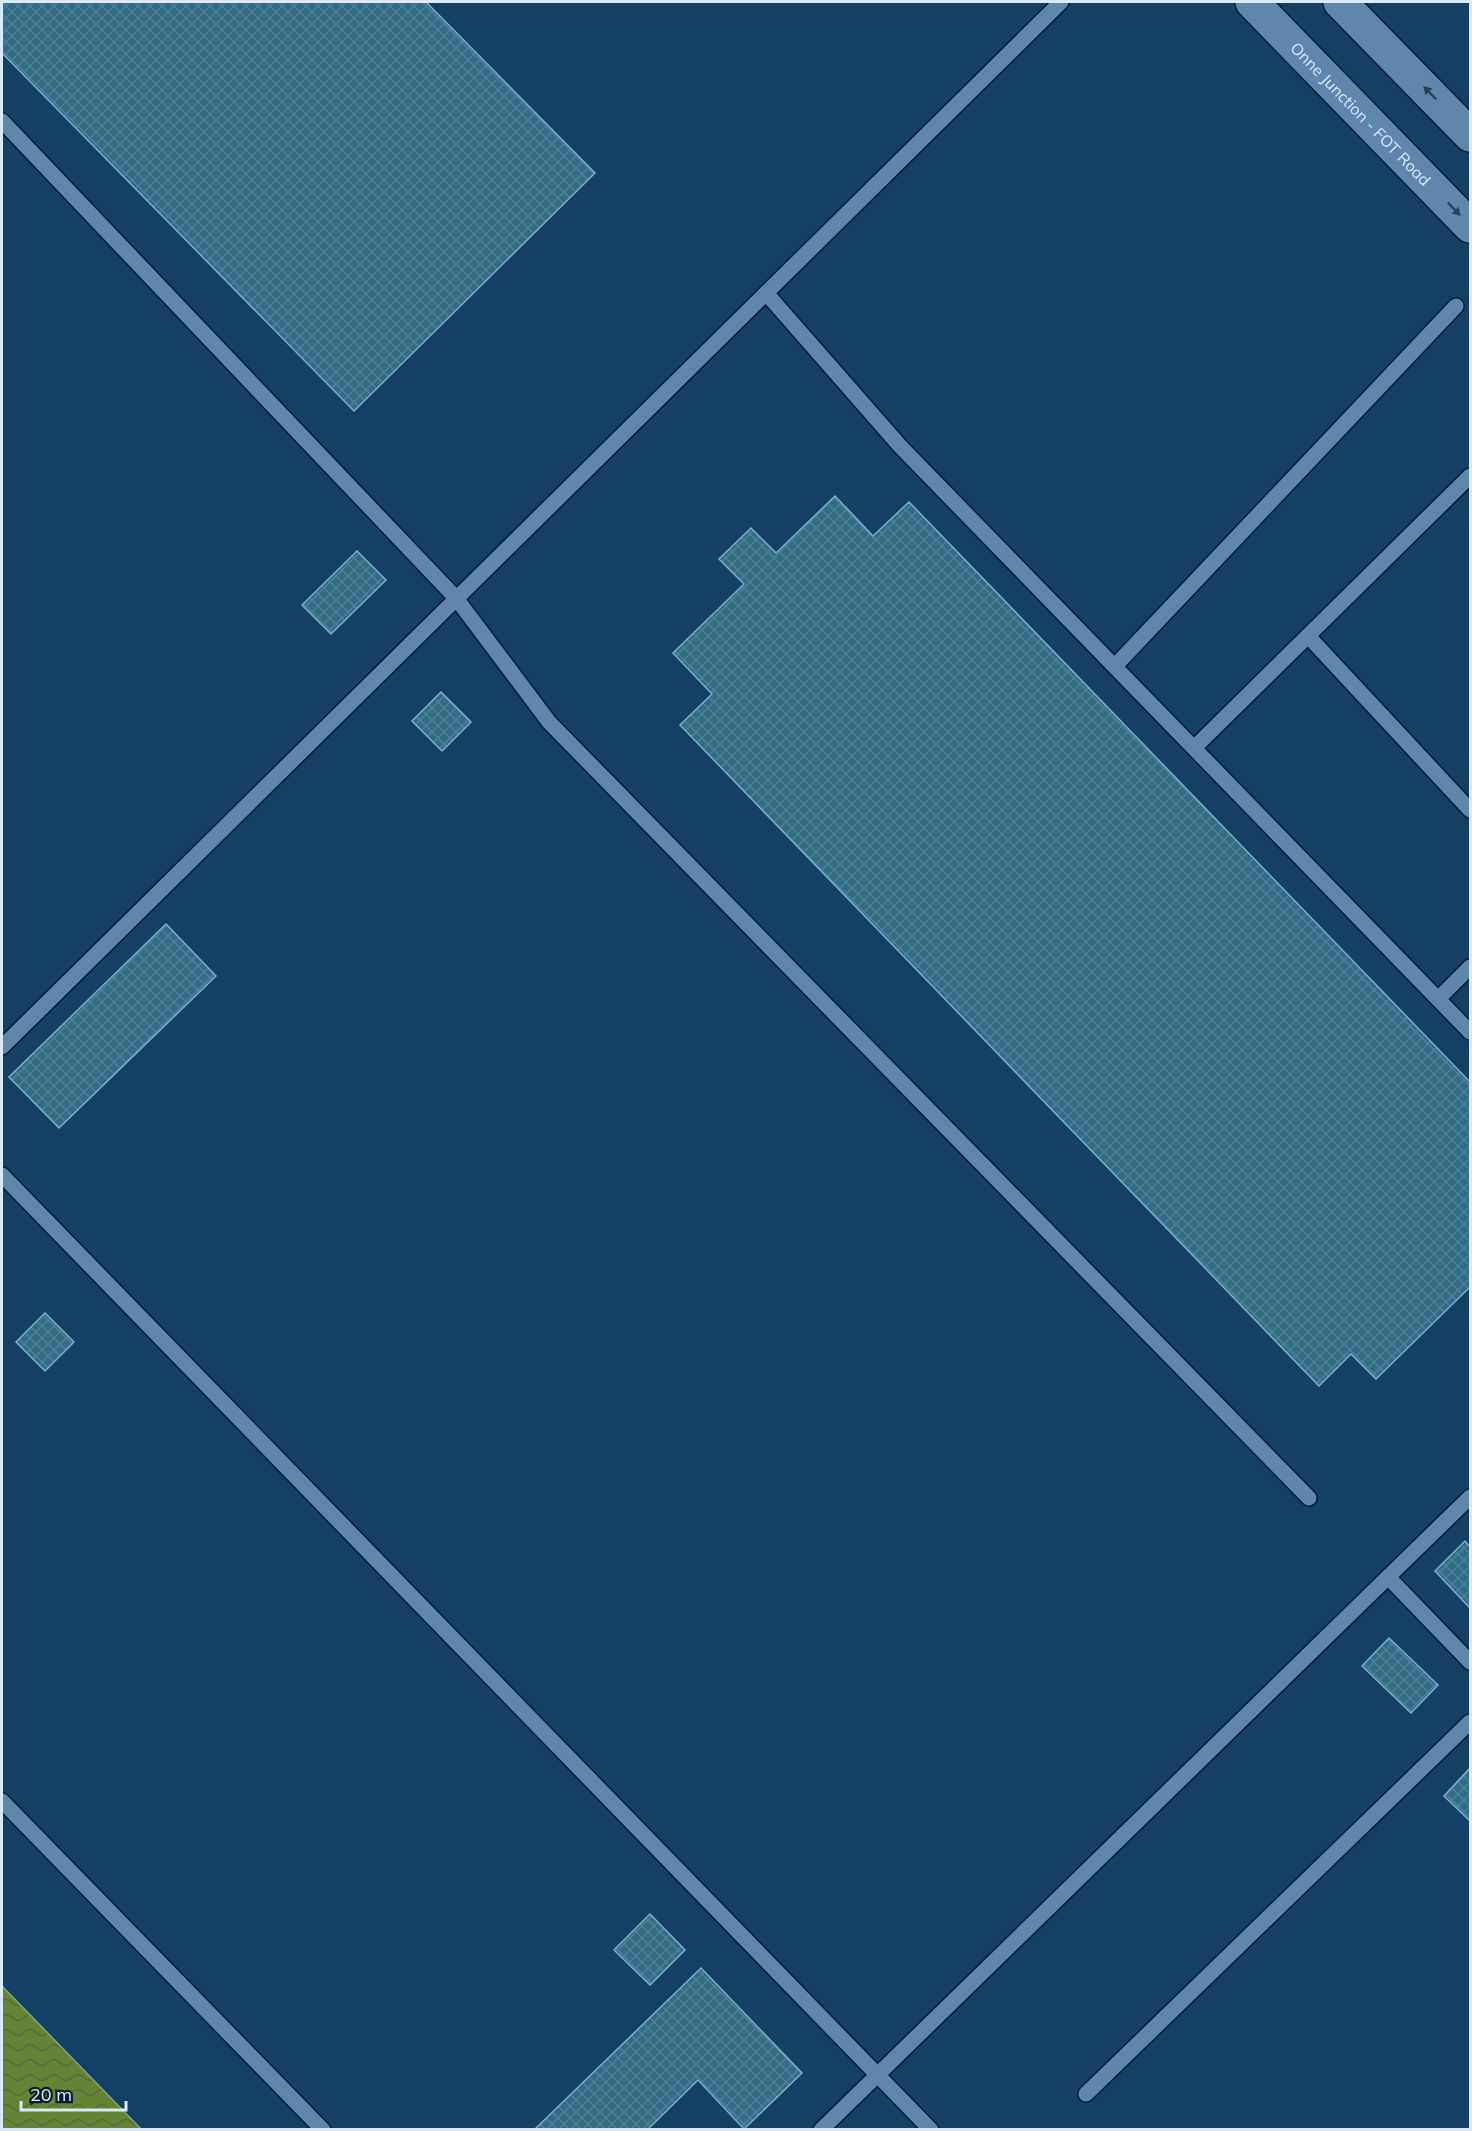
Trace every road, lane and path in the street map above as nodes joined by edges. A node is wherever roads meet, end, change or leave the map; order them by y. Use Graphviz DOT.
graph roads {
  1 [pos="1061,2"];
  2 [pos="1252,2"];
  3 [pos="1340,2"];
  4 [pos="2,121"];
  5 [pos="1470,135"];
  6 [pos="1470,226"];
  7 [pos="766,293"];
  8 [pos="1456,306"];
  9 [pos="1470,476"];
  10 [pos="456,598"];
  11 [pos="1308,636"];
  12 [pos="1115,666"];
  13 [pos="1194,748"];
  14 [pos="1470,810"];
  15 [pos="1470,967"];
  16 [pos="1438,999"];
  17 [pos="1470,1032"];
  18 [pos="2,1047"];
  19 [pos="2,1175"];
  20 [pos="1470,1497"];
  21 [pos="1309,1498"];
  22 [pos="1388,1577"];
  23 [pos="1470,1662"];
  24 [pos="1470,1722"];
  25 [pos="2,1801"];
  26 [pos="877,2074"];
  27 [pos="1086,2094"];
  28 [pos="323,2130"];
  29 [pos="821,2130"];
  30 [pos="931,2130"];
  1 -- 7 [label="lane"];
  2 -- 6 [label="street, Onne Junction - FOT Road, one-way"];
  5 -- 3 [label="street, one-way"];
  4 -- 10 [label="lane"];
  7 -- 10 [label="lane"];
  7 -- 12 [label="lane"];
  8 -- 12 [label="lane"];
  9 -- 11 [label="lane"];
  10 -- 18 [label="lane"];
  10 -- 21 [label="lane"];
  11 -- 13 [label="lane"];
  11 -- 14 [label="lane"];
  12 -- 13 [label="lane"];
  13 -- 16 [label="lane"];
  15 -- 16 [label="lane"];
  16 -- 17 [label="lane"];
  19 -- 26 [label="lane"];
  20 -- 22 [label="lane"];
  22 -- 23 [label="lane"];
  22 -- 26 [label="lane"];
  24 -- 27 [label="lane"];
  25 -- 28 [label="lane"];
  26 -- 29 [label="lane"];
  26 -- 30 [label="lane"];
}
